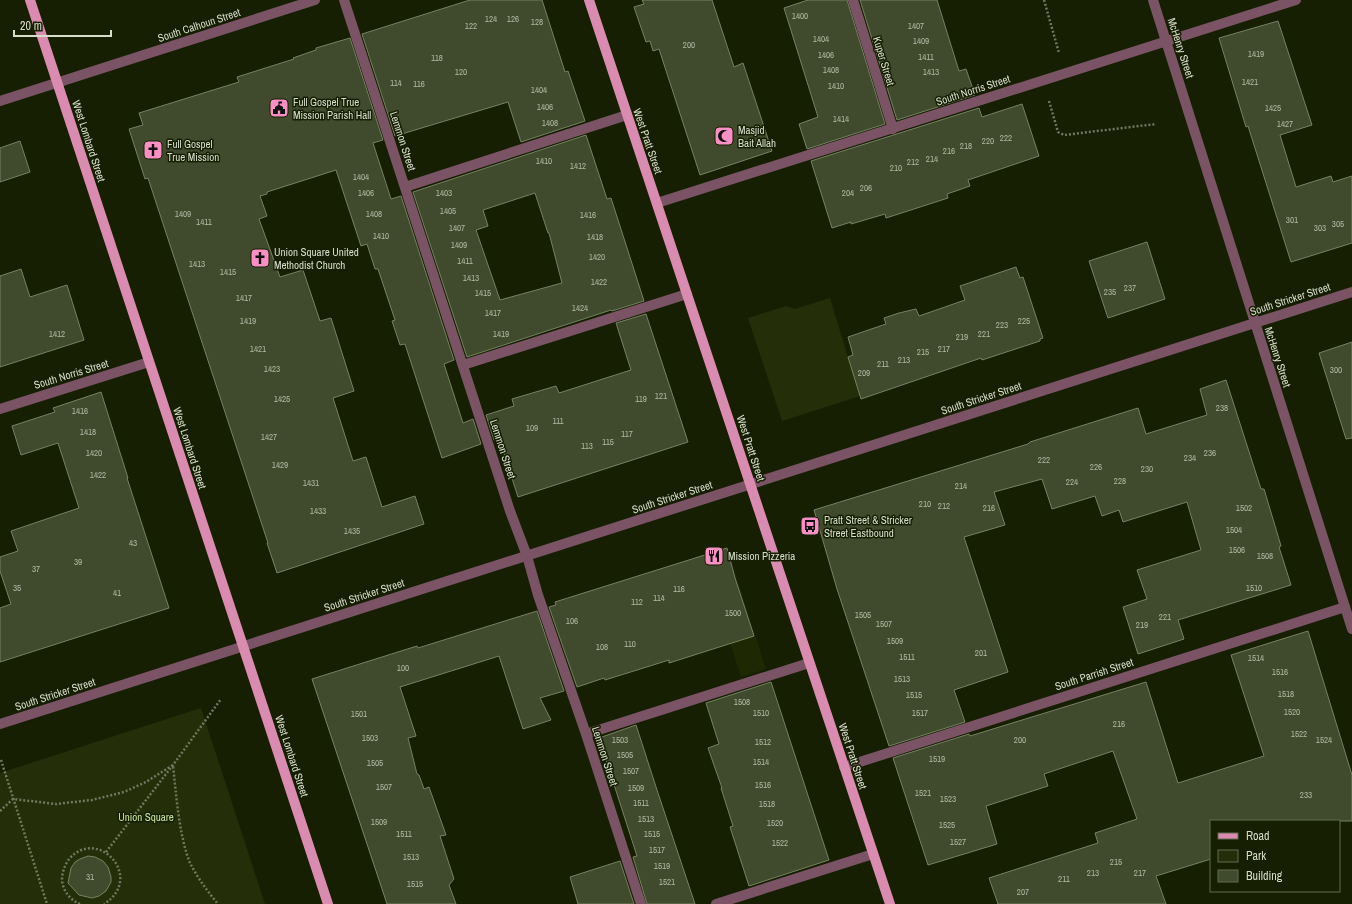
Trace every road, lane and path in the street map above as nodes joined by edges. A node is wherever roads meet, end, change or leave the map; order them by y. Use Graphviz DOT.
graph roads {
  1 [pos="30,0"];
  2 [pos="315,0"];
  3 [pos="344,0"];
  4 [pos="589,0"];
  5 [pos="853,0"];
  6 [pos="1044,0"];
  7 [pos="1153,0"];
  8 [pos="1296,0"];
  9 [pos="1166,42"];
  10 [pos="1061,59"];
  11 [pos="1043,81"];
  12 [pos="58,83"];
  13 [pos="0,101"];
  14 [pos="627,114"];
  15 [pos="1156,124"];
  16 [pos="893,128"];
  17 [pos="405,187"];
  18 [pos="657,204"];
  19 [pos="1352,292"];
  20 [pos="687,294"];
  21 [pos="1255,323"];
  22 [pos="149,362"];
  23 [pos="463,365"];
  24 [pos="0,409"];
  25 [pos="750,484"];
  26 [pos="527,556"];
  27 [pos="1348,606"];
  28 [pos="1352,629"];
  29 [pos="244,647"];
  30 [pos="809,663"];
  31 [pos="221,699"];
  32 [pos="0,724"];
  33 [pos="586,734"];
  34 [pos="1,760"];
  35 [pos="173,765"];
  36 [pos="844,767"];
  37 [pos="13,799"];
  38 [pos="0,811"];
  39 [pos="106,852"];
  40 [pos="873,854"];
  41 [pos="47,904"];
  42 [pos="80,904"];
  43 [pos="104,904"];
  44 [pos="218,904"];
  45 [pos="328,904"];
  46 [pos="641,904"];
  47 [pos="716,904"];
  48 [pos="890,904"];
  1 -- 12 [label="main road, West Lombard Street"];
  2 -- 12 [label="street, South Calhoun Street"];
  3 -- 17 [label="street, Lemmon Street"];
  4 -- 14 [label="main road, West Pratt Street"];
  5 -- 16 [label="street, Kuper Street"];
  6 -- 10 [label="path"];
  7 -- 9 [label="street, McHenry Street"];
  8 -- 9 [label="street, South Norris Street"];
  9 -- 11 [label="street, South Norris Street"];
  9 -- 21 [label="street, McHenry Street"];
  11 -- 15 [label="path"];
  11 -- 16 [label="street, South Norris Street"];
  12 -- 13 [label="street, South Calhoun Street"];
  12 -- 22 [label="main road, West Lombard Street"];
  14 -- 17 [label="street"];
  14 -- 18 [label="main road, West Pratt Street"];
  16 -- 18 [label="street, South Norris Street"];
  17 -- 23 [label="street, Lemmon Street"];
  18 -- 20 [label="main road, West Pratt Street"];
  19 -- 21 [label="street, South Stricker Street"];
  20 -- 23 [label="street"];
  20 -- 25 [label="main road, West Pratt Street"];
  21 -- 25 [label="street, South Stricker Street"];
  21 -- 27 [label="street, McHenry Street"];
  22 -- 24 [label="street, South Norris Street"];
  22 -- 29 [label="main road, West Lombard Street"];
  23 -- 26 [label="street, Lemmon Street"];
  25 -- 26 [label="street, South Stricker Street"];
  25 -- 30 [label="main road, West Pratt Street"];
  26 -- 29 [label="street, South Stricker Street"];
  26 -- 33 [label="street, Lemmon Street"];
  27 -- 28 [label="street, McHenry Street"];
  27 -- 36 [label="street, South Parrish Street"];
  29 -- 32 [label="street, South Stricker Street"];
  29 -- 45 [label="main road, West Lombard Street"];
  30 -- 33 [label="street"];
  30 -- 36 [label="main road, West Pratt Street"];
  31 -- 35 [label="path"];
  33 -- 46 [label="street, Lemmon Street"];
  34 -- 37 [label="path"];
  35 -- 37 [label="path"];
  35 -- 39 [label="path"];
  35 -- 44 [label="path"];
  36 -- 40 [label="main road, West Pratt Street"];
  37 -- 38 [label="path"];
  37 -- 41 [label="path"];
  39 -- 42 [label="path"];
  39 -- 43 [label="path"];
  40 -- 47 [label="street"];
  40 -- 48 [label="main road, West Pratt Street"];
}
